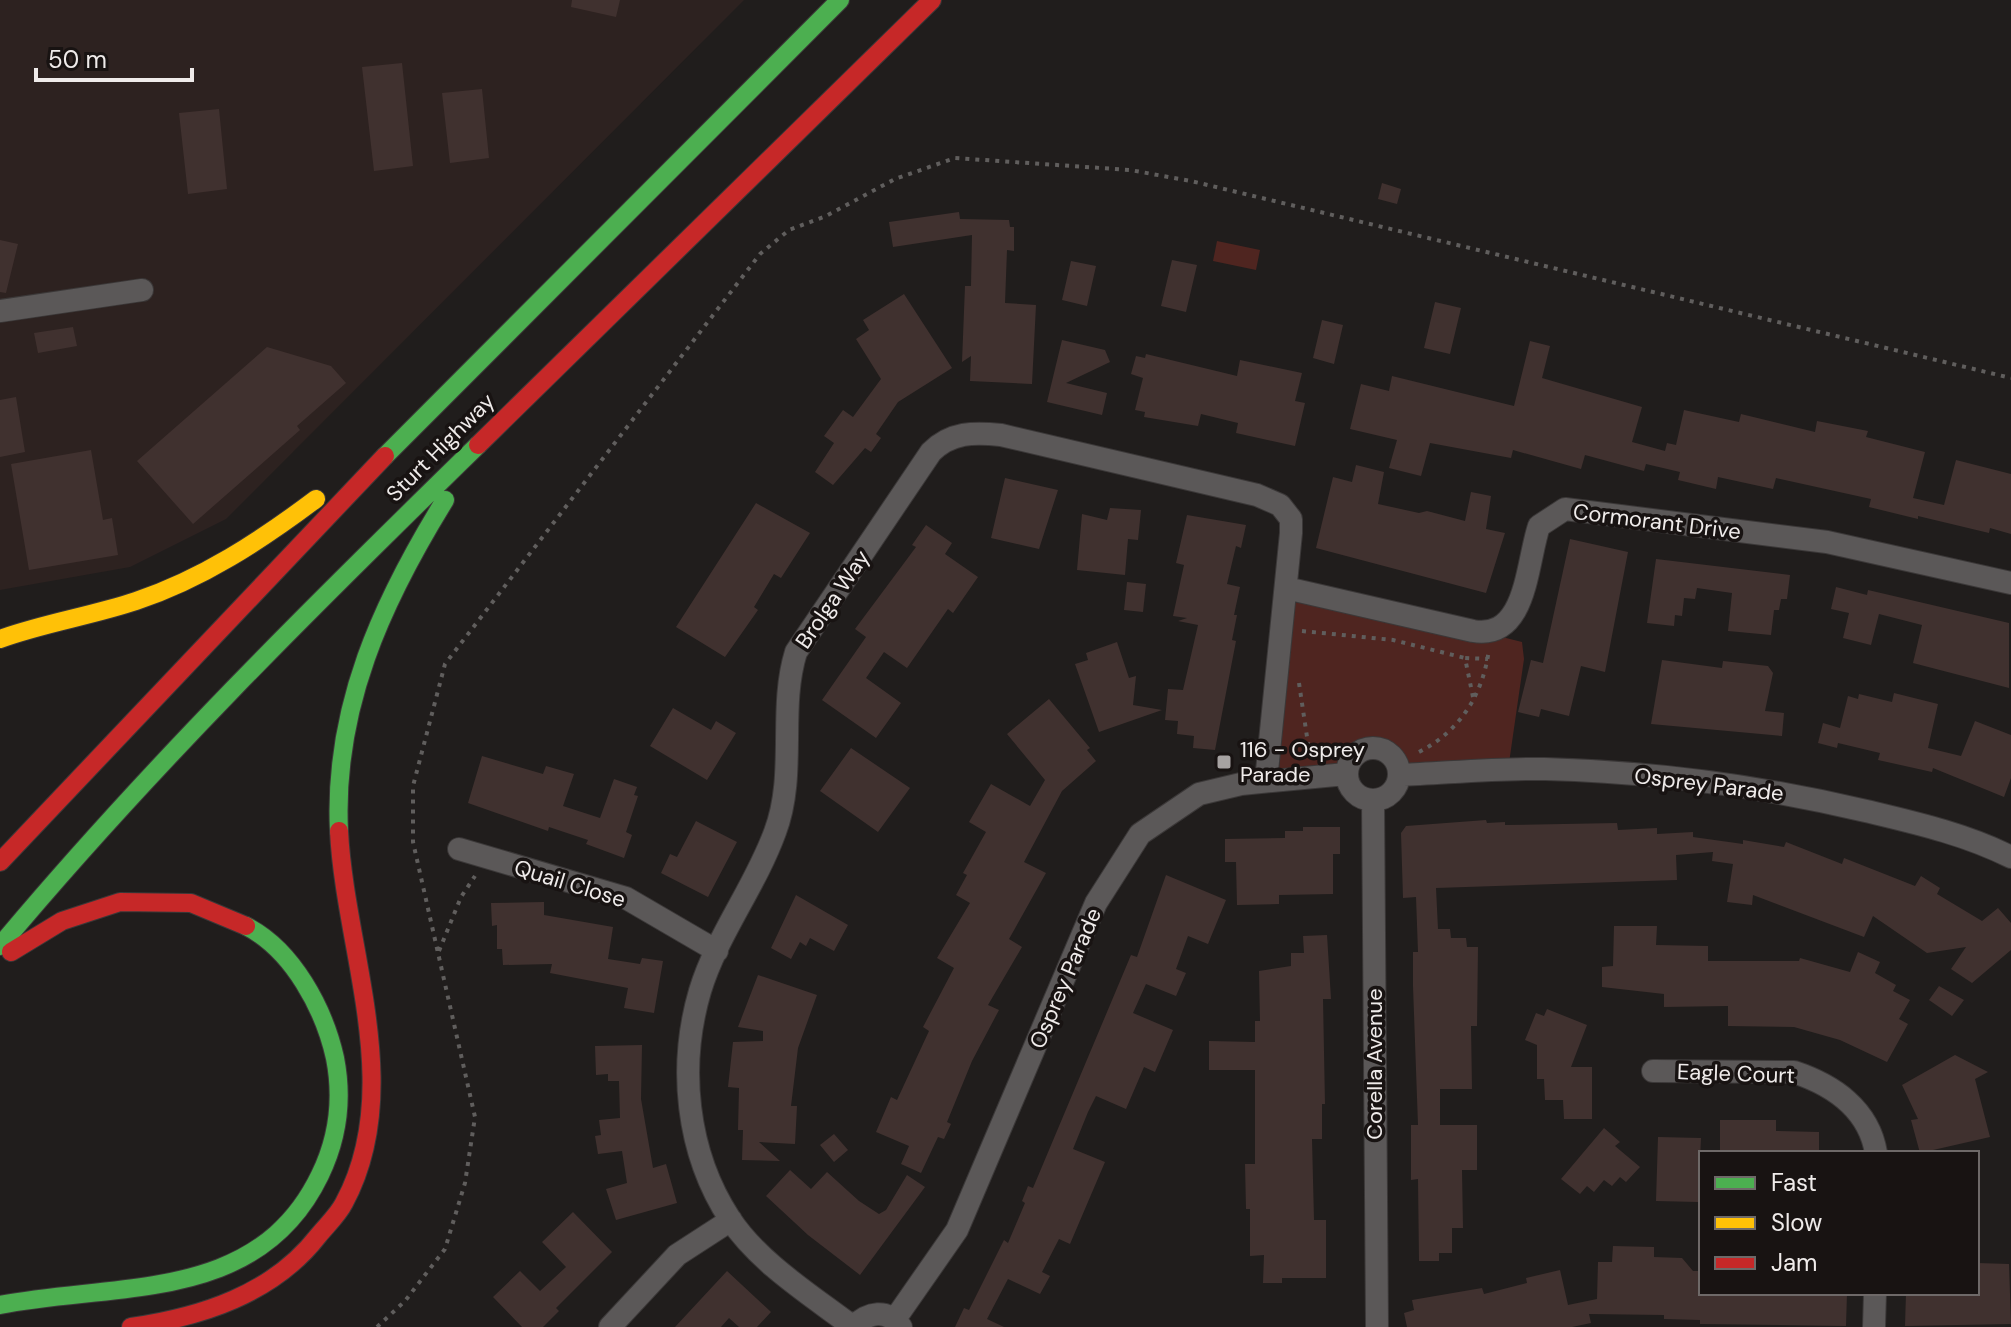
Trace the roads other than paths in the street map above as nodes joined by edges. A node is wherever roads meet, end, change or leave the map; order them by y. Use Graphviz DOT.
graph roads {
  1 [pos="840,0"];
  2 [pos="932,0"];
  3 [pos="142,290"];
  4 [pos="0,311"];
  5 [pos="501,420"];
  6 [pos="411,429"];
  7 [pos="2011,583"];
  8 [pos="1286,588"];
  9 [pos="2,637"];
  10 [pos="1346,774"];
  11 [pos="1399,775"];
  12 [pos="1266,781"];
  13 [pos="1373,800"];
  14 [pos="459,849"];
  15 [pos="2011,857"];
  16 [pos="0,862"];
  17 [pos="0,946"];
  18 [pos="717,951"];
  19 [pos="0,960"];
  20 [pos="1653,1071"];
  21 [pos="1875,1151"];
  22 [pos="731,1220"];
  23 [pos="2,1281"];
  24 [pos="1875,1295"];
  25 [pos="27,1298"];
  26 [pos="0,1305"];
  27 [pos="898,1323"];
  28 [pos="131,1327"];
  29 [pos="610,1327"];
  30 [pos="853,1327"];
  31 [pos="1377,1327"];
  32 [pos="1874,1327"];
  1 -- 6 [label="highway, Sturt Highway"];
  2 -- 5 [label="highway, Sturt Highway"];
  3 -- 4 [label="street"];
  5 -- 17 [label="highway, Sturt Highway"];
  5 -- 28 [label="highway"];
  6 -- 9 [label="highway"];
  6 -- 16 [label="highway, Sturt Highway"];
  7 -- 8 [label="street, Cormorant Drive"];
  8 -- 12 [label="street, Brolga Way"];
  8 -- 18 [label="street, Brolga Way"];
  10 -- 11 [label="street"];
  10 -- 12 [label="street, Osprey Parade"];
  10 -- 13 [label="street"];
  11 -- 13 [label="street"];
  11 -- 15 [label="street, Osprey Parade"];
  12 -- 27 [label="street, Osprey Parade"];
  13 -- 31 [label="street, Corella Avenue"];
  14 -- 18 [label="street, Quail Close"];
  18 -- 22 [label="street, Brolga Way"];
  19 -- 25 [label="highway"];
  20 -- 21 [label="street, Eagle Court"];
  22 -- 29 [label="street"];
  22 -- 30 [label="street, Brolga Way"];
  23 -- 25 [label="highway"];
  24 -- 32 [label="street"];
  25 -- 26 [label="highway"];
  27 -- 30 [label="street"];
}
